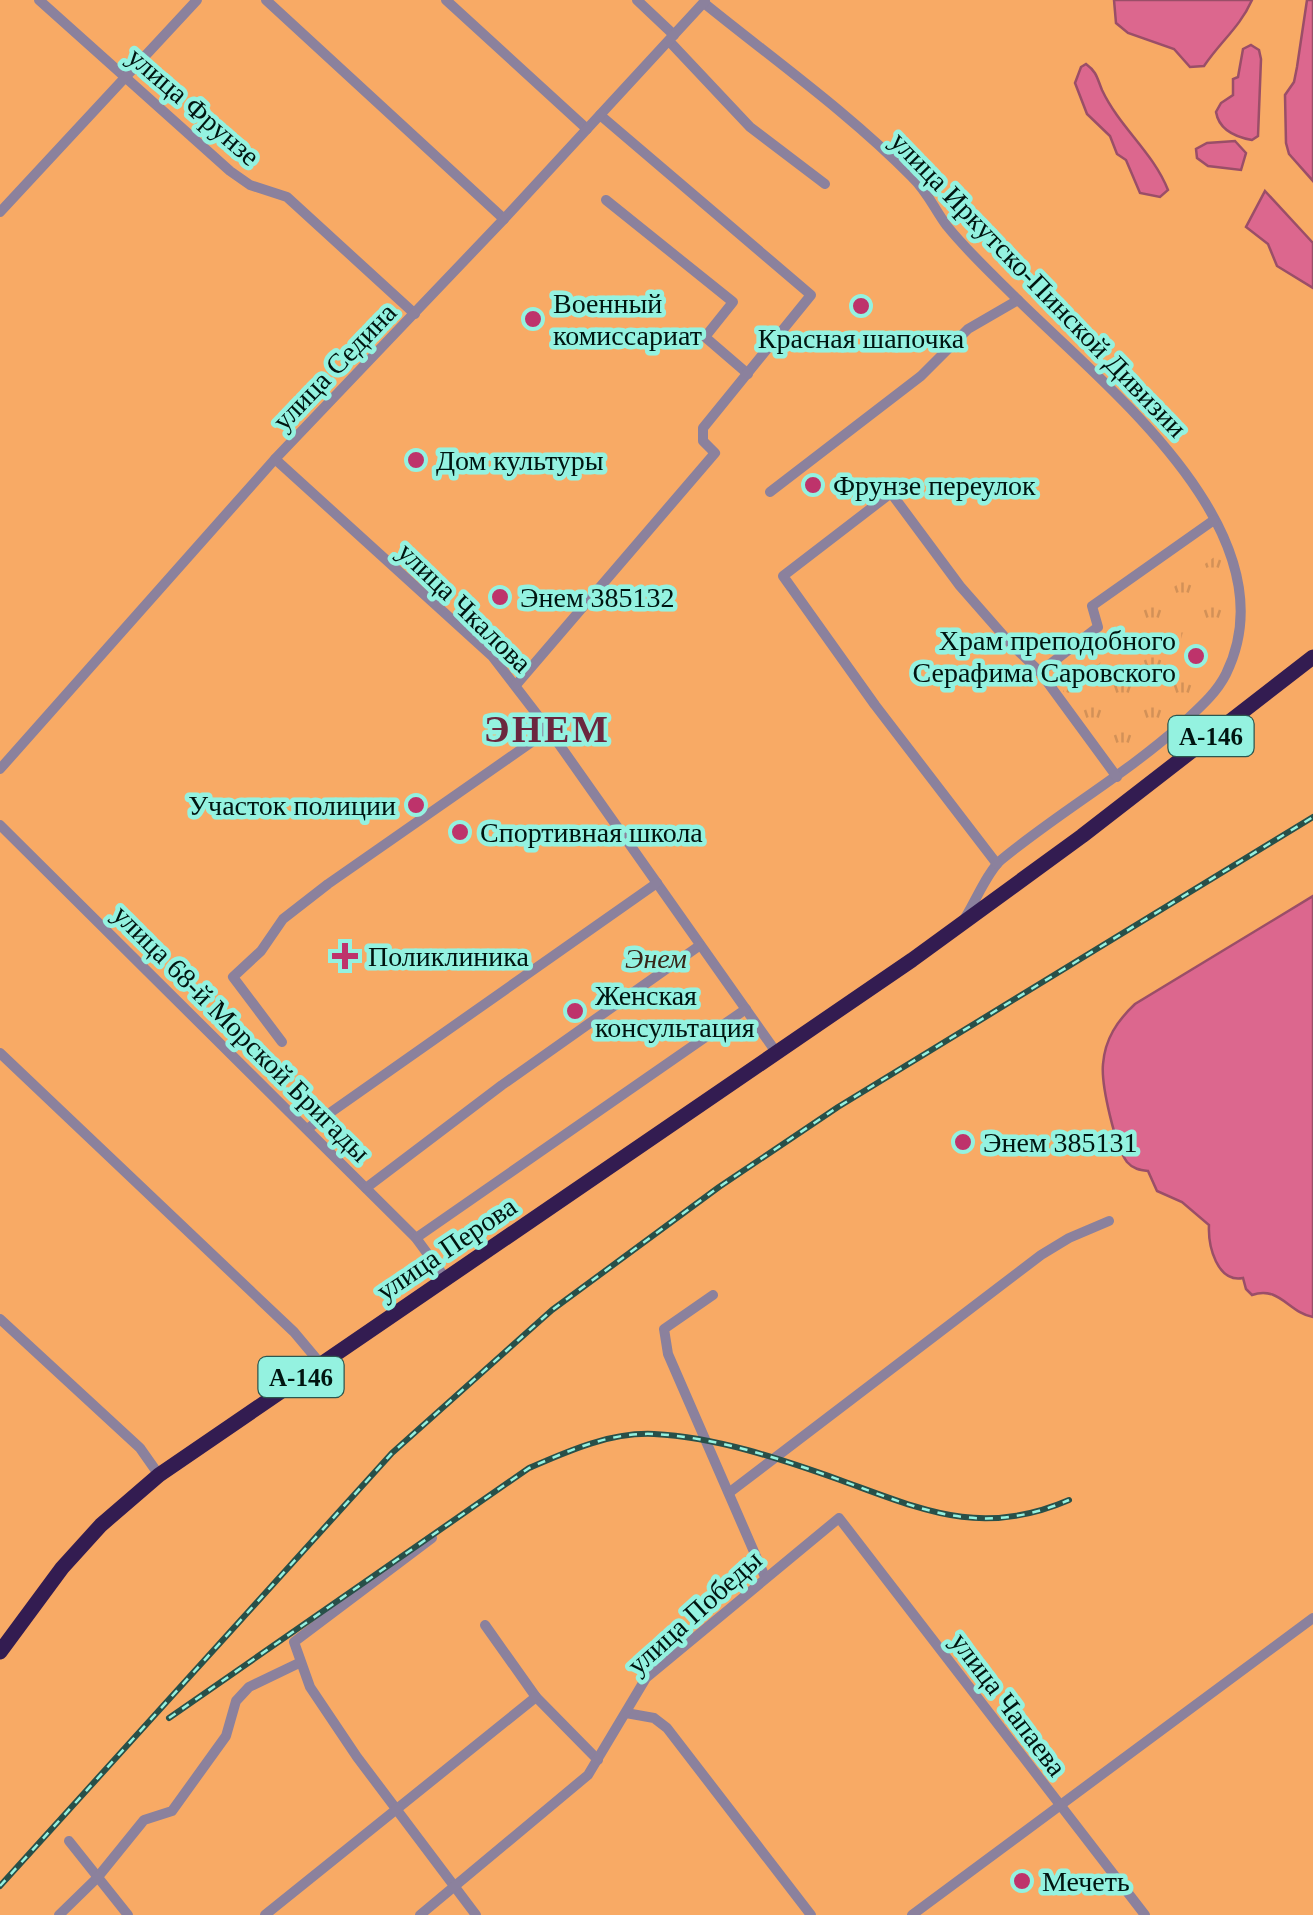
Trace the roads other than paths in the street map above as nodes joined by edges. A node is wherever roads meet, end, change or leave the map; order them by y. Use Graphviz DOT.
graph roads {
  1 [pos="38,0"];
  2 [pos="198,0"];
  3 [pos="266,0"];
  4 [pos="446,0"];
  5 [pos="636,0"];
  6 [pos="705,1"];
  7 [pos="671,38"];
  8 [pos="127,78"];
  9 [pos="600,115"];
  10 [pos="588,129"];
  11 [pos="826,184"];
  12 [pos="606,200"];
  13 [pos="0,212"];
  14 [pos="504,220"];
  15 [pos="1018,300"];
  16 [pos="415,314"];
  17 [pos="748,374"];
  18 [pos="275,459"];
  19 [pos="770,492"];
  20 [pos="1214,520"];
  21 [pos="1240,599"];
  22 [pos="1313,657"];
  23 [pos="1040,672"];
  24 [pos="516,685"];
  25 [pos="549,730"];
  26 [pos="0,768"];
  27 [pos="1117,776"];
  28 [pos="0,825"];
  29 [pos="996,864"];
  30 [pos="657,883"];
  31 [pos="959,927"];
  32 [pos="699,946"];
  33 [pos="746,1009"];
  34 [pos="282,1042"];
  35 [pos="0,1052"];
  36 [pos="776,1052"];
  37 [pos="307,1129"];
  38 [pos="366,1188"];
  39 [pos="1109,1222"];
  40 [pos="416,1238"];
  41 [pos="446,1280"];
  42 [pos="713,1295"];
  43 [pos="0,1319"];
  44 [pos="320,1363"];
  45 [pos="160,1474"];
  46 [pos="730,1492"];
  47 [pos="838,1518"];
  48 [pos="432,1538"];
  49 [pos="765,1577"];
  50 [pos="1313,1618"];
  51 [pos="485,1625"];
  52 [pos="0,1652"];
  53 [pos="300,1664"];
  54 [pos="536,1697"];
  55 [pos="626,1713"];
  56 [pos="598,1760"];
  57 [pos="1058,1806"];
  58 [pos="397,1810"];
  59 [pos="69,1842"];
  60 [pos="97,1878"];
  61 [pos="454,1888"];
  62 [pos="59,1915"];
  63 [pos="128,1915"];
  64 [pos="264,1915"];
  65 [pos="420,1915"];
  66 [pos="476,1915"];
  67 [pos="811,1915"];
  68 [pos="912,1915"];
  69 [pos="1145,1915"];
  1 -- 8 [label="street, улица Фрунзе"];
  2 -- 8 [label="street"];
  3 -- 14 [label="street"];
  4 -- 10 [label="street"];
  5 -- 7 [label="street"];
  6 -- 7 [label="street, улица Седина"];
  6 -- 15 [label="street, улица Иркутско-Пинской Дивизии"];
  7 -- 9 [label="street, улица Седина"];
  7 -- 11 [label="street"];
  8 -- 13 [label="street"];
  8 -- 16 [label="street, улица Фрунзе"];
  9 -- 10 [label="street, улица Седина"];
  9 -- 17 [label="street"];
  10 -- 14 [label="street, улица Седина"];
  12 -- 17 [label="street"];
  14 -- 16 [label="street, улица Седина"];
  15 -- 19 [label="street"];
  15 -- 20 [label="street, улица Иркутско-Пинской Дивизии"];
  16 -- 18 [label="street, улица Седина"];
  17 -- 24 [label="street"];
  18 -- 24 [label="street, улица Чкалова"];
  18 -- 26 [label="street, улица Седина"];
  20 -- 21 [label="street, улица Иркутско-Пинской Дивизии"];
  20 -- 23 [label="street"];
  21 -- 27 [label="street, улица Перова"];
  22 -- 31 [label="highway, улица Перова / А-146"];
  23 -- 27 [label="street"];
  23 -- 29 [label="street"];
  24 -- 25 [label="street, улица Чкалова"];
  25 -- 30 [label="street, улица Чкалова"];
  25 -- 34 [label="street"];
  27 -- 29 [label="street, улица Перова"];
  28 -- 37 [label="street, улица 68-й Морской Бригады"];
  29 -- 31 [label="street, улица Перова"];
  30 -- 32 [label="street, улица Чкалова"];
  30 -- 37 [label="street"];
  31 -- 36 [label="highway, улица Перова / А-146"];
  32 -- 33 [label="street, улица Чкалова"];
  32 -- 38 [label="street"];
  33 -- 36 [label="street, улица Чкалова"];
  33 -- 40 [label="street, улица Перова"];
  35 -- 44 [label="street"];
  36 -- 41 [label="highway, улица Перова / А-146"];
  37 -- 38 [label="street, улица 68-й Морской Бригады"];
  38 -- 40 [label="street, улица 68-й Морской Бригады"];
  39 -- 46 [label="street"];
  40 -- 41 [label="street, улица 68-й Морской Бригады"];
  41 -- 44 [label="highway, улица Перова / А-146"];
  42 -- 46 [label="street"];
  43 -- 45 [label="street"];
  44 -- 45 [label="highway, улица Перова / А-146"];
  45 -- 52 [label="highway, улица Перова / А-146"];
  46 -- 49 [label="street"];
  47 -- 49 [label="street, улица Победы"];
  47 -- 57 [label="street, улица Чапаева"];
  48 -- 53 [label="street"];
  49 -- 55 [label="street, улица Победы"];
  50 -- 57 [label="street"];
  51 -- 54 [label="street"];
  53 -- 58 [label="street"];
  53 -- 60 [label="street"];
  54 -- 56 [label="street"];
  54 -- 58 [label="street"];
  55 -- 56 [label="street, улица Победы"];
  55 -- 67 [label="street"];
  56 -- 61 [label="street, улица Победы"];
  57 -- 68 [label="street"];
  57 -- 69 [label="street, улица Чапаева"];
  58 -- 61 [label="street"];
  58 -- 64 [label="street"];
  59 -- 60 [label="street"];
  60 -- 62 [label="street"];
  60 -- 63 [label="street"];
  61 -- 65 [label="street, улица Победы"];
  61 -- 66 [label="street"];
}
